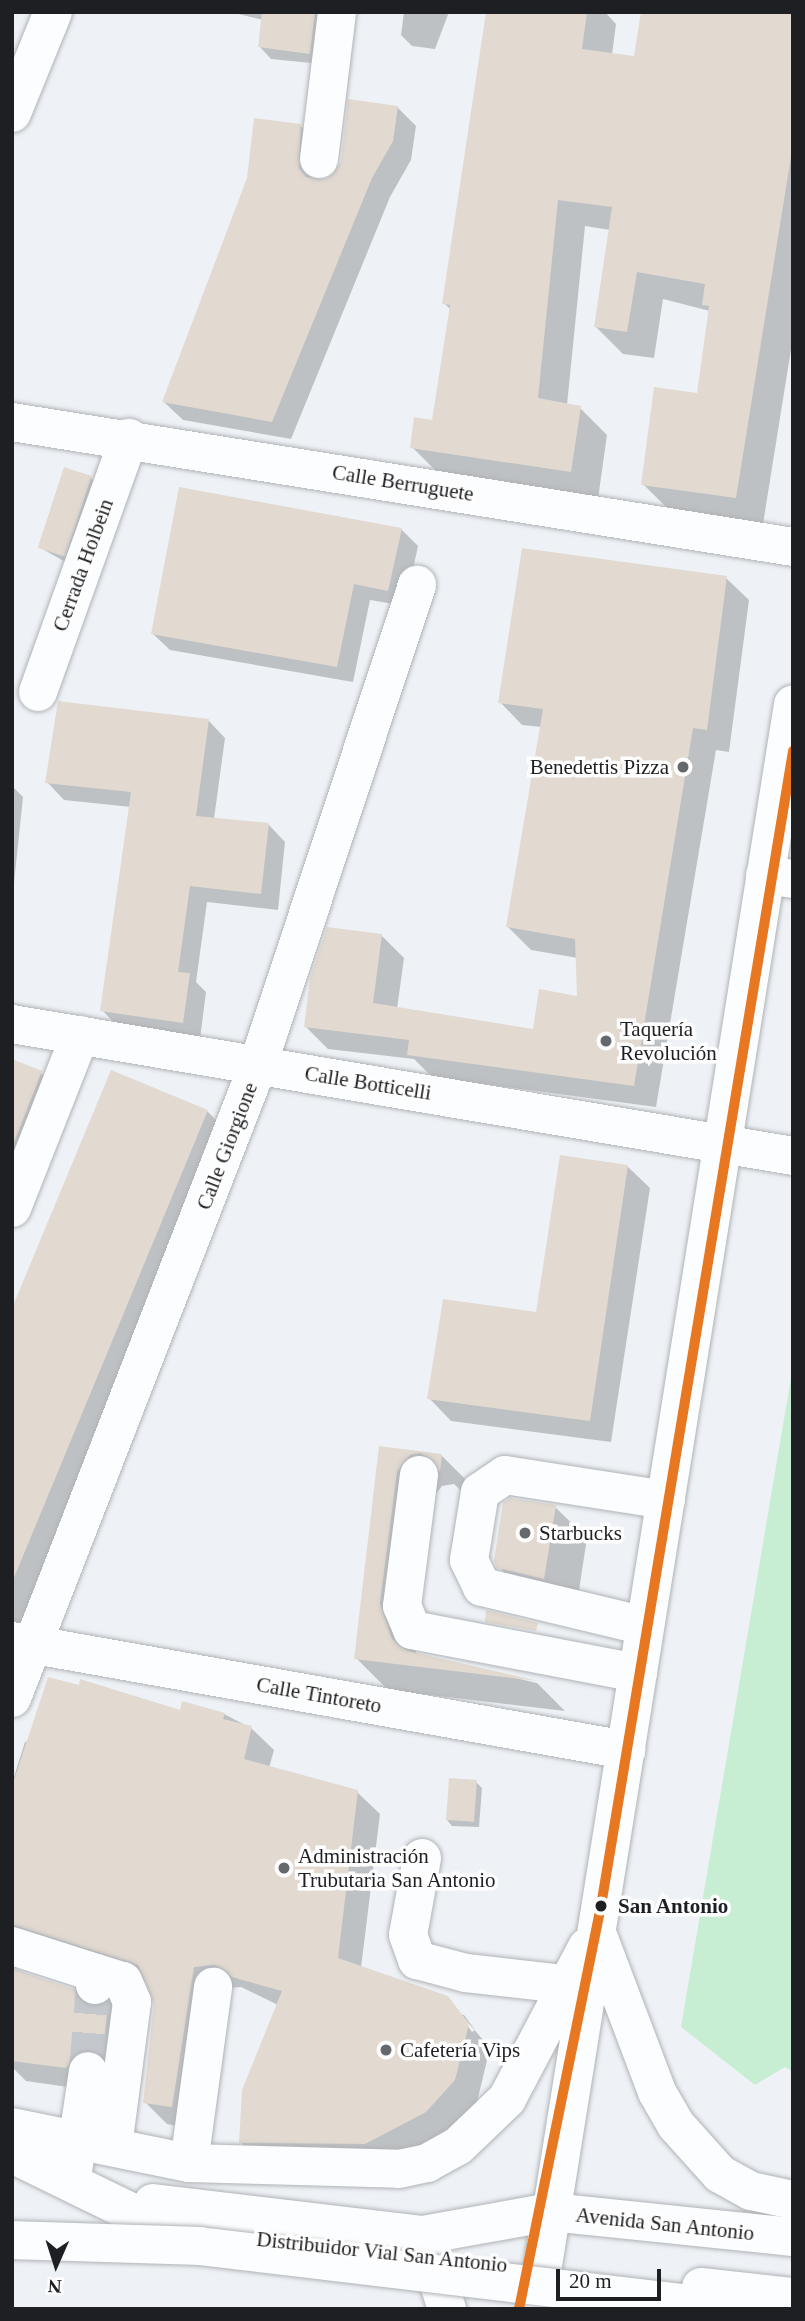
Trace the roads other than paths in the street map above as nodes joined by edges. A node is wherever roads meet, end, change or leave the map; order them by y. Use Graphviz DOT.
graph roads {
  1 [pos="53,12"];
  2 [pos="337,12"];
  3 [pos="12,113"];
  4 [pos="320,159"];
  5 [pos="12,422"];
  6 [pos="129,438"];
  7 [pos="793,547"];
  8 [pos="417,585"];
  9 [pos="38,692"];
  10 [pos="793,704"];
  11 [pos="779,877"];
  12 [pos="12,1024"];
  13 [pos="80,1035"];
  14 [pos="258,1065"];
  15 [pos="723,1142"];
  16 [pos="793,1156"];
  17 [pos="12,1208"];
  18 [pos="419,1475"];
  19 [pos="666,1500"];
  20 [pos="645,1626"];
  21 [pos="23,1642"];
  22 [pos="638,1673"];
  23 [pos="12,1698"];
  24 [pos="626,1750"];
  25 [pos="422,1858"];
  26 [pos="596,1931"];
  27 [pos="12,1946"];
  28 [pos="564,1984"];
  29 [pos="213,1987"];
  30 [pos="88,2071"];
  31 [pos="12,2127"];
  32 [pos="12,2137"];
  33 [pos="96,2143"];
  34 [pos="12,2154"];
  35 [pos="189,2163"];
  36 [pos="72,2178"];
  37 [pos="793,2200"];
  38 [pos="551,2212"];
  39 [pos="12,2225"];
  40 [pos="198,2232"];
  41 [pos="423,2235"];
  42 [pos="793,2237"];
  43 [pos="12,2240"];
  44 [pos="12,2256"];
  45 [pos="793,2297"];
  46 [pos="445,2299"];
  47 [pos="537,2304"];
  48 [pos="617,2309"];
  49 [pos="731,2309"];
  1 -- 3 [label="main road"];
  2 -- 4 [label="main road"];
  5 -- 6 [label="main road, Calle Berruguete"];
  6 -- 7 [label="main road, Calle Berruguete"];
  6 -- 9 [label="main road, Cerrada Holbein"];
  8 -- 14 [label="main road, Calle Giorgione"];
  10 -- 11 [label="main road"];
  11 -- 15 [label="main road"];
  12 -- 13 [label="main road, Calle Botticelli"];
  13 -- 14 [label="main road, Calle Botticelli"];
  13 -- 17 [label="main road"];
  14 -- 15 [label="main road, Calle Botticelli"];
  14 -- 21 [label="main road, Calle Giorgione"];
  15 -- 16 [label="main road, Calle Botticelli"];
  15 -- 19 [label="main road"];
  18 -- 22 [label="main road"];
  19 -- 20 [label="main road"];
  19 -- 20 [label="main road"];
  20 -- 22 [label="main road"];
  21 -- 23 [label="main road, Calle Giorgione"];
  21 -- 24 [label="main road, Calle Tintoreto"];
  22 -- 24 [label="main road"];
  24 -- 26 [label="main road"];
  25 -- 28 [label="main road"];
  26 -- 28 [label="main road"];
  26 -- 37 [label="main road"];
  26 -- 38 [label="main road"];
  27 -- 33 [label="main road"];
  28 -- 35 [label="main road"];
  29 -- 35 [label="main road"];
  30 -- 33 [label="main road"];
  31 -- 33 [label="main road"];
  32 -- 36 [label="main road, Avenida San Antonio"];
  33 -- 35 [label="main road"];
  33 -- 36 [label="main road"];
  34 -- 40 [label="main road"];
  36 -- 41 [label="main road, Avenida San Antonio"];
  38 -- 41 [label="main road, Avenida San Antonio"];
  38 -- 42 [label="main road, Avenida San Antonio"];
  38 -- 47 [label="main road"];
  39 -- 40 [label="main road, Distribuidor Vial San Antonio"];
  40 -- 45 [label="main road, Distribuidor Vial San Antonio, bridge"];
  41 -- 46 [label="main road"];
  43 -- 49 [label="main road, Distribuidor Vial San Antonio, bridge"];
  44 -- 46 [label="main road"];
  46 -- 47 [label="main road"];
  47 -- 48 [label="main road"];
}
